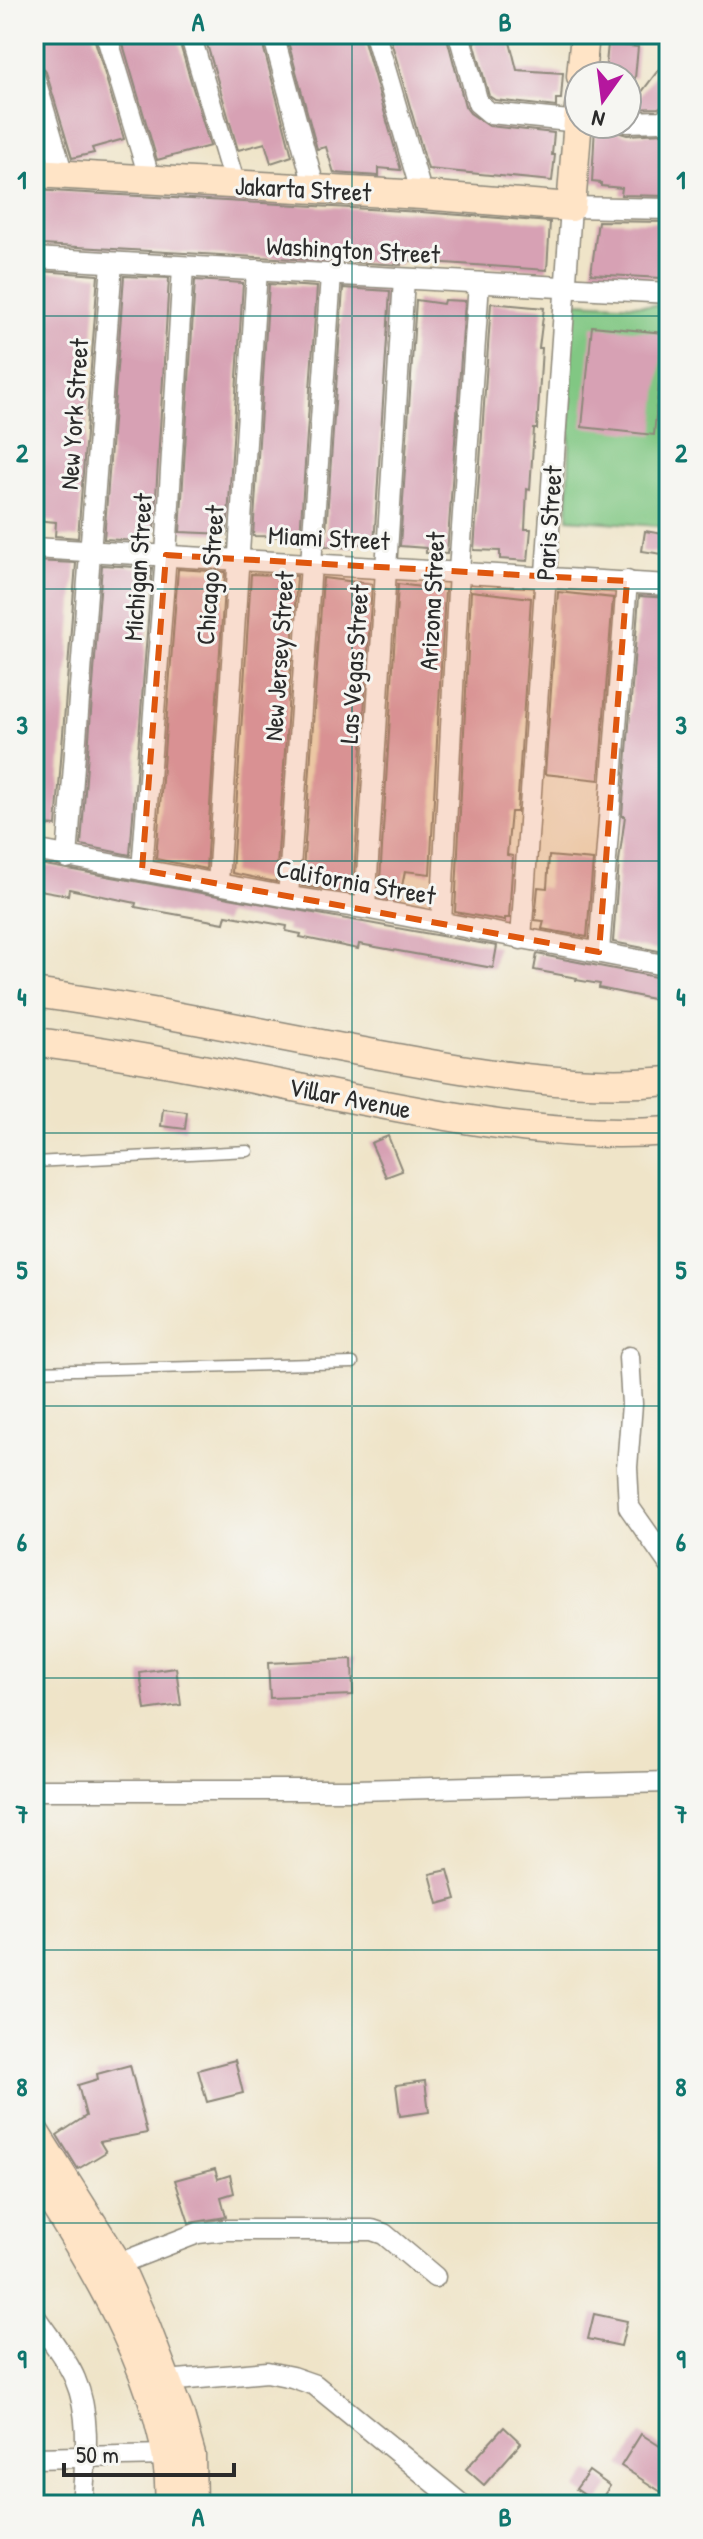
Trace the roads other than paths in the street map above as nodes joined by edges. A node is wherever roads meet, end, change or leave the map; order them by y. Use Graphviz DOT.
graph roads {
  1 [pos="106,34"];
  2 [pos="190,34"];
  3 [pos="273,34"];
  4 [pos="375,34"];
  5 [pos="459,34"];
  6 [pos="585,34"];
  7 [pos="583,60"];
  8 [pos="34,76"];
  9 [pos="563,116"];
  10 [pos="669,117"];
  11 [pos="643,122"];
  12 [pos="577,140"];
  13 [pos="34,173"];
  14 [pos="63,175"];
  15 [pos="150,180"];
  16 [pos="235,185"];
  17 [pos="315,190"];
  18 [pos="422,195"];
  19 [pos="571,207"];
  20 [pos="669,209"];
  21 [pos="34,258"];
  22 [pos="112,263"];
  23 [pos="183,267"];
  24 [pos="257,270"];
  25 [pos="331,275"];
  26 [pos="404,279"];
  27 [pos="479,283"];
  28 [pos="565,288"];
  29 [pos="669,293"];
  30 [pos="34,548"];
  31 [pos="89,551"];
  32 [pos="166,555"];
  33 [pos="237,559"];
  34 [pos="312,563"];
  35 [pos="386,567"];
  36 [pos="459,571"];
  37 [pos="545,576"];
  38 [pos="627,581"];
  39 [pos="669,585"];
  40 [pos="34,850"];
  41 [pos="67,858"];
  42 [pos="142,870"];
  43 [pos="218,883"];
  44 [pos="288,897"];
  45 [pos="365,908"];
  46 [pos="441,923"];
  47 [pos="521,939"];
  48 [pos="599,952"];
  49 [pos="669,966"];
  50 [pos="34,993"];
  51 [pos="34,1042"];
  52 [pos="669,1081"];
  53 [pos="669,1131"];
  54 [pos="248,1151"];
  55 [pos="34,1162"];
  56 [pos="629,1357"];
  57 [pos="353,1363"];
  58 [pos="34,1371"];
  59 [pos="669,1564"];
  60 [pos="669,1782"];
  61 [pos="34,1790"];
  62 [pos="34,2131"];
  63 [pos="34,2173"];
  64 [pos="106,2269"];
  65 [pos="435,2277"];
  66 [pos="34,2315"];
  67 [pos="156,2382"];
  68 [pos="166,2455"];
  69 [pos="86,2457"];
  70 [pos="34,2458"];
  71 [pos="82,2505"];
  72 [pos="169,2505"];
  73 [pos="192,2505"];
  74 [pos="462,2505"];
  1 -- 15 [label="street"];
  2 -- 16 [label="street"];
  3 -- 17 [label="street"];
  4 -- 18 [label="street"];
  5 -- 9 [label="street"];
  6 -- 7 [label="main road"];
  8 -- 14 [label="street"];
  10 -- 11 [label="street"];
  12 -- 19 [label="main road, Paris Street"];
  13 -- 14 [label="main road, Jakarta Street"];
  14 -- 15 [label="main road, Jakarta Street"];
  15 -- 16 [label="main road, Jakarta Street"];
  16 -- 17 [label="main road, Jakarta Street"];
  17 -- 18 [label="main road, Jakarta Street"];
  18 -- 19 [label="main road, Jakarta Street"];
  19 -- 20 [label="street"];
  19 -- 28 [label="street, Paris Street"];
  21 -- 22 [label="street, Washington Street"];
  22 -- 23 [label="street, Washington Street"];
  22 -- 31 [label="street, New York Street"];
  23 -- 24 [label="street, Washington Street"];
  23 -- 32 [label="street, Michigan Street"];
  24 -- 25 [label="street, Washington Street"];
  24 -- 33 [label="street, Chicago Street"];
  25 -- 26 [label="street, Washington Street"];
  25 -- 34 [label="street, New Jersey Street"];
  26 -- 27 [label="street, Washington Street"];
  26 -- 35 [label="street, Las Vegas Street"];
  27 -- 28 [label="street, Washington Street"];
  27 -- 36 [label="street, Arizona Street"];
  28 -- 29 [label="street, Washington Street"];
  28 -- 37 [label="street, Paris Street"];
  30 -- 31 [label="street, Miami Street"];
  31 -- 32 [label="street, Miami Street"];
  31 -- 41 [label="street, New York Street"];
  32 -- 33 [label="street, Miami Street"];
  32 -- 42 [label="street, Michigan Street"];
  33 -- 34 [label="street, Miami Street"];
  33 -- 43 [label="street, Chicago Street"];
  34 -- 35 [label="street, Miami Street"];
  34 -- 44 [label="street, New Jersey Street"];
  35 -- 36 [label="street, Miami Street"];
  35 -- 45 [label="street, Las Vegas Street"];
  36 -- 37 [label="street, Miami Street"];
  36 -- 46 [label="street, Arizona Street"];
  37 -- 38 [label="street, Miami Street"];
  37 -- 47 [label="street, Paris Street"];
  38 -- 39 [label="street, Miami Street"];
  38 -- 48 [label="street"];
  40 -- 41 [label="street, California Street"];
  41 -- 42 [label="street, California Street"];
  42 -- 43 [label="street, California Street"];
  43 -- 44 [label="street, California Street"];
  44 -- 45 [label="street, California Street"];
  45 -- 46 [label="street, California Street"];
  46 -- 47 [label="street, California Street"];
  47 -- 48 [label="street, California Street"];
  48 -- 49 [label="street, California Street"];
  50 -- 52 [label="main road, Villar Avenue"];
  51 -- 53 [label="main road, Villar Avenue"];
  54 -- 55 [label="lane"];
  56 -- 59 [label="street"];
  57 -- 58 [label="lane"];
  60 -- 61 [label="street"];
  62 -- 64 [label="main road"];
  63 -- 64 [label="main road"];
  64 -- 65 [label="street"];
  64 -- 67 [label="main road"];
  66 -- 69 [label="street"];
  67 -- 68 [label="main road"];
  67 -- 73 [label="main road"];
  67 -- 74 [label="street"];
  68 -- 69 [label="street"];
  68 -- 72 [label="main road"];
  69 -- 70 [label="street"];
  69 -- 71 [label="street"];
}
